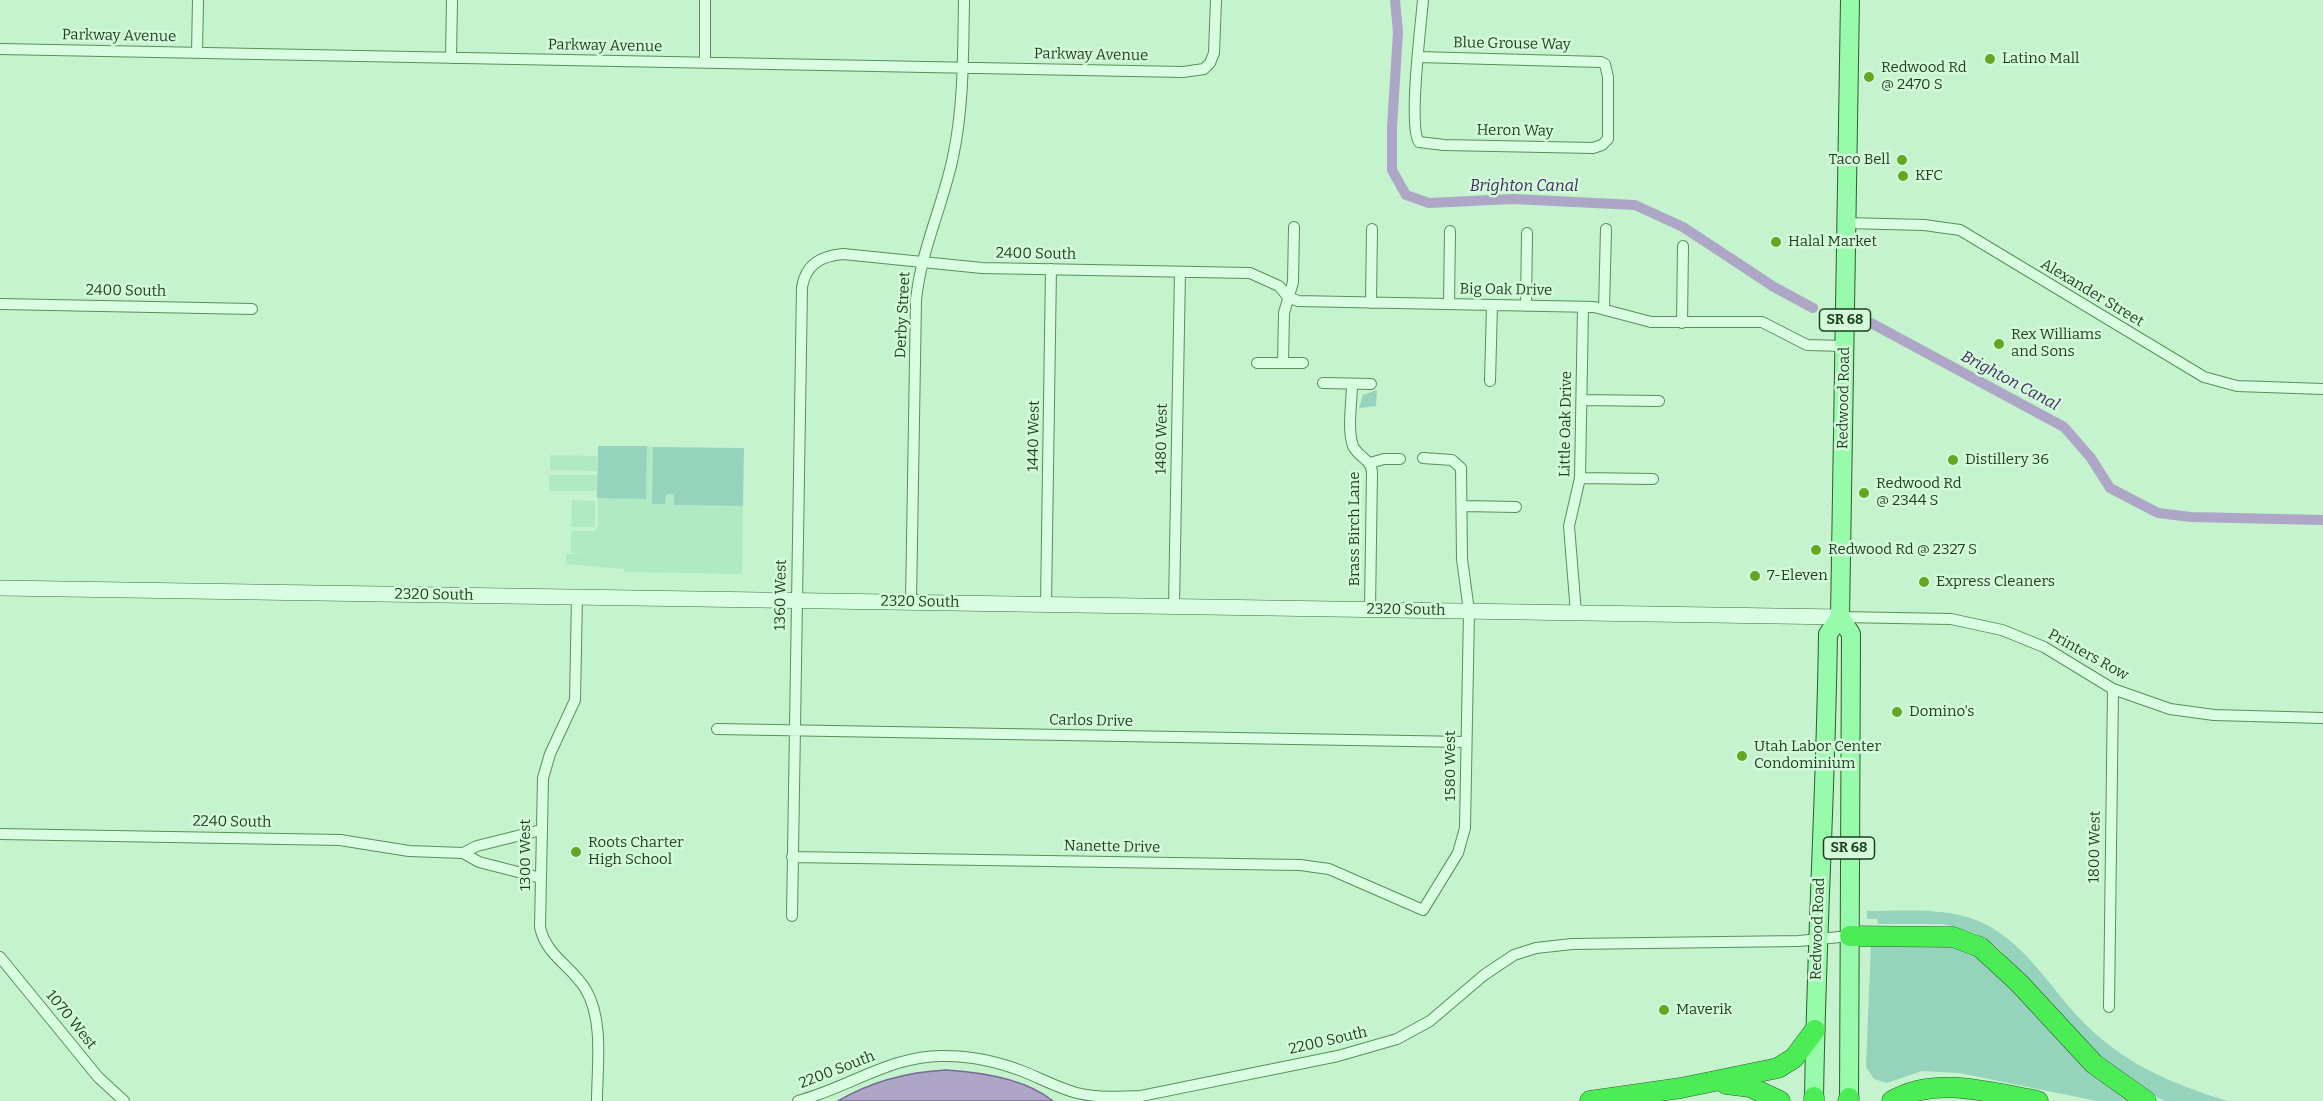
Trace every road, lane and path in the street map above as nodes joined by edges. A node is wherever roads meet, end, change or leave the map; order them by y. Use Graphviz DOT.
graph roads {
  1 [pos="198,0"];
  2 [pos="452,0"];
  3 [pos="705,0"];
  4 [pos="964,0"];
  5 [pos="1216,0"];
  6 [pos="1423,0"];
  7 [pos="1850,0"];
  8 [pos="0,49"];
  9 [pos="197,53"];
  10 [pos="1418,57"];
  11 [pos="451,58"];
  12 [pos="705,63"];
  13 [pos="963,68"];
  14 [pos="1608,139"];
  15 [pos="1846,223"];
  16 [pos="1294,228"];
  17 [pos="1372,229"];
  18 [pos="1606,229"];
  19 [pos="1450,231"];
  20 [pos="1527,233"];
  21 [pos="1683,246"];
  22 [pos="922,262"];
  23 [pos="1052,269"];
  24 [pos="1180,272"];
  25 [pos="804,274"];
  26 [pos="1288,297"];
  27 [pos="1371,303"];
  28 [pos="0,304"];
  29 [pos="1449,304"];
  30 [pos="1492,305"];
  31 [pos="1526,306"];
  32 [pos="1583,307"];
  33 [pos="252,309"];
  34 [pos="1604,309"];
  35 [pos="1682,323"];
  36 [pos="1844,346"];
  37 [pos="1257,363"];
  38 [pos="1283,363"];
  39 [pos="1303,363"];
  40 [pos="1490,381"];
  41 [pos="1323,383"];
  42 [pos="1352,384"];
  43 [pos="1371,384"];
  44 [pos="2323,389"];
  45 [pos="1582,400"];
  46 [pos="1659,401"];
  47 [pos="1423,458"];
  48 [pos="1400,459"];
  49 [pos="1370,463"];
  50 [pos="1580,478"];
  51 [pos="1653,479"];
  52 [pos="1463,506"];
  53 [pos="1516,507"];
  54 [pos="0,588"];
  55 [pos="578,597"];
  56 [pos="796,600"];
  57 [pos="911,602"];
  58 [pos="1046,604"];
  59 [pos="1174,606"];
  60 [pos="1370,609"];
  61 [pos="1469,611"];
  62 [pos="1576,612"];
  63 [pos="1840,617"];
  64 [pos="2113,688"];
  65 [pos="2323,718"];
  66 [pos="717,729"];
  67 [pos="794,731"];
  68 [pos="1466,742"];
  69 [pos="541,830"];
  70 [pos="0,834"];
  71 [pos="463,853"];
  72 [pos="792,857"];
  73 [pos="541,879"];
  74 [pos="1423,910"];
  75 [pos="792,916"];
  76 [pos="1850,936"];
  77 [pos="1816,939"];
  78 [pos="0,957"];
  79 [pos="2109,1007"];
  80 [pos="1815,1030"];
  81 [pos="1681,1088"];
  82 [pos="122,1100"];
  83 [pos="1814,1100"];
  84 [pos="1848,1100"];
  85 [pos="597,1101"];
  86 [pos="798,1101"];
  87 [pos="1590,1101"];
  88 [pos="1780,1101"];
  89 [pos="1892,1101"];
  90 [pos="2038,1101"];
  91 [pos="2146,1101"];
  1 -- 9 [label="street"];
  2 -- 11 [label="street"];
  3 -- 12 [label="street"];
  4 -- 13 [label="street, Derby Street"];
  5 -- 13 [label="street, Parkway Avenue"];
  6 -- 10 [label="street"];
  7 -- 15 [label="main road, Redwood Road / SR 68"];
  8 -- 9 [label="street, Parkway Avenue"];
  9 -- 11 [label="street, Parkway Avenue"];
  10 -- 14 [label="street, Blue Grouse Way"];
  10 -- 14 [label="street, Heron Way"];
  11 -- 12 [label="street, Parkway Avenue"];
  12 -- 13 [label="street, Parkway Avenue"];
  13 -- 22 [label="street, Derby Street"];
  15 -- 36 [label="main road, Redwood Road / SR 68"];
  15 -- 44 [label="street, Alexander Street"];
  16 -- 26 [label="street"];
  17 -- 27 [label="street"];
  18 -- 34 [label="street"];
  19 -- 29 [label="street"];
  20 -- 31 [label="street"];
  21 -- 35 [label="street"];
  22 -- 23 [label="street, 2400 South"];
  22 -- 25 [label="street, 2400 South"];
  22 -- 57 [label="street, Derby Street"];
  23 -- 24 [label="street, 2400 South"];
  23 -- 58 [label="street, 1440 West"];
  24 -- 26 [label="street, 2400 South"];
  24 -- 59 [label="street, 1480 West"];
  25 -- 56 [label="street, 1360 West"];
  26 -- 27 [label="street, Big Oak Drive"];
  26 -- 38 [label="street"];
  27 -- 29 [label="street, Big Oak Drive"];
  28 -- 33 [label="street, 2400 South"];
  29 -- 30 [label="street, Big Oak Drive"];
  30 -- 31 [label="street, Big Oak Drive"];
  30 -- 40 [label="street"];
  31 -- 32 [label="street, Big Oak Drive"];
  32 -- 34 [label="street, Big Oak Drive"];
  32 -- 45 [label="street, Little Oak Drive"];
  34 -- 35 [label="street, Big Oak Drive"];
  35 -- 36 [label="street, Big Oak Drive"];
  36 -- 63 [label="main road, Redwood Road / SR 68"];
  37 -- 38 [label="street"];
  38 -- 39 [label="street"];
  41 -- 42 [label="street"];
  42 -- 43 [label="street"];
  42 -- 49 [label="street, Brass Birch Lane"];
  45 -- 46 [label="street"];
  45 -- 50 [label="street, Little Oak Drive"];
  47 -- 52 [label="street, 1580 West"];
  48 -- 49 [label="street"];
  49 -- 60 [label="street, Brass Birch Lane"];
  50 -- 51 [label="street"];
  50 -- 62 [label="street, Little Oak Drive"];
  52 -- 53 [label="street"];
  52 -- 61 [label="street, 1580 West"];
  54 -- 55 [label="street, 2320 South"];
  55 -- 56 [label="street, 2320 South"];
  55 -- 69 [label="street, 1300 West"];
  56 -- 57 [label="street, 2320 South"];
  56 -- 67 [label="street, 1360 West"];
  57 -- 58 [label="street, 2320 South"];
  58 -- 59 [label="street, 2320 South"];
  59 -- 60 [label="street, 2320 South"];
  60 -- 61 [label="street, 2320 South"];
  61 -- 62 [label="street, 2320 South"];
  61 -- 68 [label="street, 1580 West"];
  62 -- 63 [label="street, 2320 South"];
  63 -- 64 [label="street, Printers Row"];
  63 -- 76 [label="main road, Redwood Road / SR 68"];
  63 -- 77 [label="main road, Redwood Road / SR 68"];
  64 -- 65 [label="street, Printers Row"];
  64 -- 79 [label="street, 1800 West"];
  66 -- 67 [label="street, Carlos Drive"];
  67 -- 68 [label="street, Carlos Drive"];
  67 -- 72 [label="street, 1360 West"];
  68 -- 74 [label="street, 1580 West"];
  69 -- 71 [label="street, 2240 South"];
  69 -- 73 [label="street, 1300 West"];
  70 -- 71 [label="street, 2240 South"];
  71 -- 73 [label="street, 2240 South"];
  72 -- 74 [label="street, Nanette Drive"];
  72 -- 75 [label="street, 1360 West"];
  73 -- 85 [label="street, 1300 West"];
  76 -- 77 [label="street, 2200 South"];
  76 -- 84 [label="main road, Redwood Road / SR 68"];
  76 -- 91 [label="highway"];
  77 -- 80 [label="main road, Redwood Road / SR 68"];
  77 -- 86 [label="street, 2200 South"];
  78 -- 82 [label="street, 1070 West"];
  80 -- 81 [label="highway"];
  80 -- 83 [label="main road, Redwood Road / SR 68"];
  81 -- 87 [label="highway"];
  81 -- 88 [label="highway"];
  89 -- 90 [label="highway"];
}
